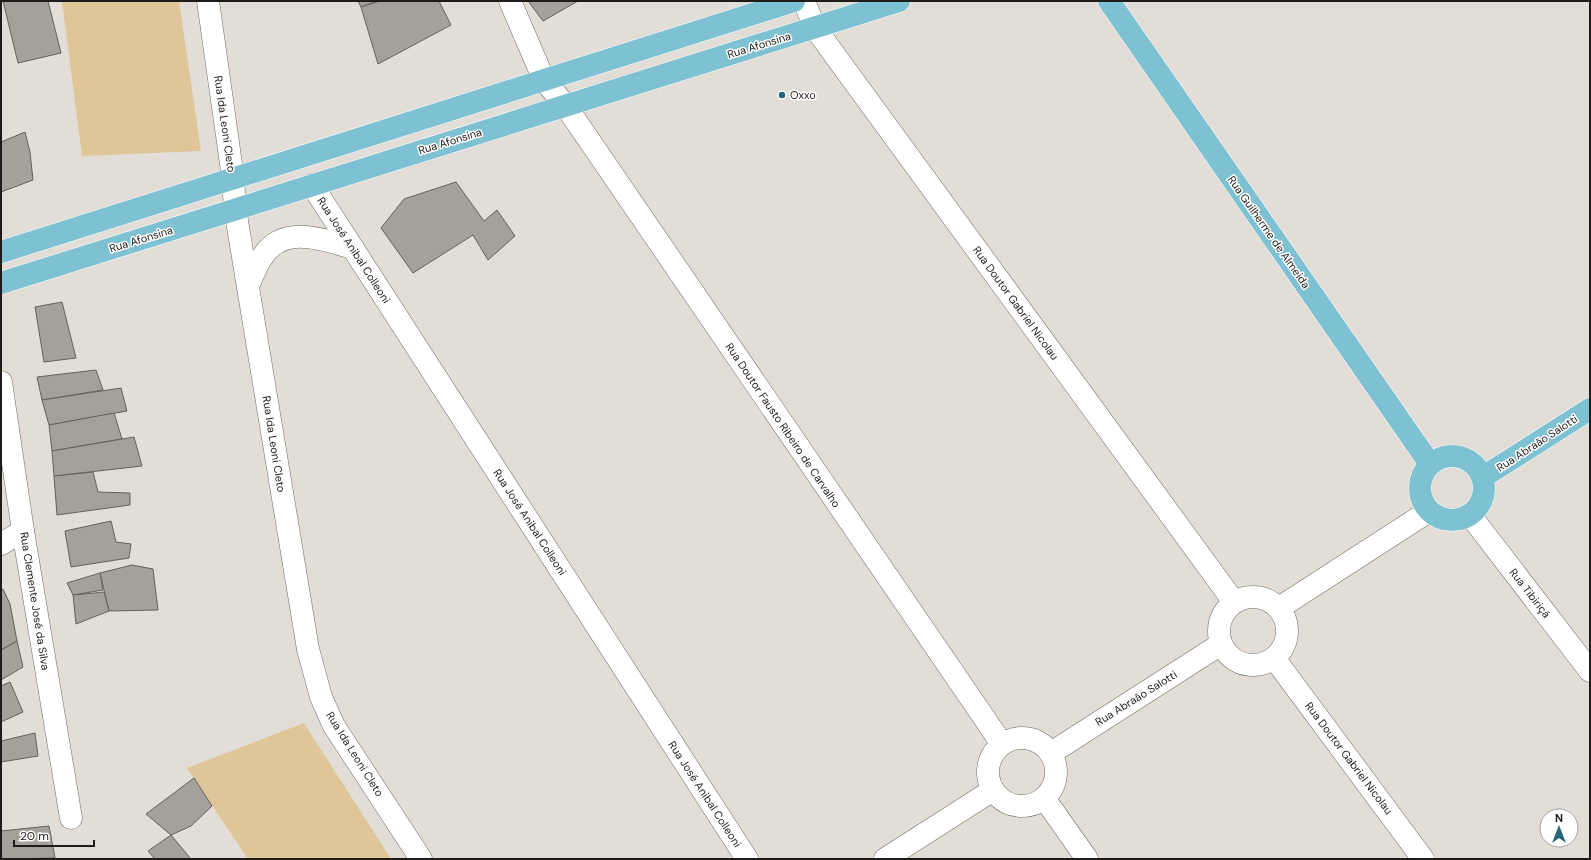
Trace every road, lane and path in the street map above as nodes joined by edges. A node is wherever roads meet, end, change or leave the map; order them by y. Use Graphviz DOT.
graph roads {
  1 [pos="208,1"];
  2 [pos="510,1"];
  3 [pos="794,1"];
  4 [pos="804,1"];
  5 [pos="899,1"];
  6 [pos="1109,1"];
  7 [pos="815,28"];
  8 [pos="544,80"];
  9 [pos="565,105"];
  10 [pos="233,178"];
  11 [pos="312,185"];
  12 [pos="235,209"];
  13 [pos="353,248"];
  14 [pos="1,252"];
  15 [pos="1,283"];
  16 [pos="248,286"];
  17 [pos="1,382"];
  18 [pos="1590,408"];
  19 [pos="1430,464"];
  20 [pos="1483,477"];
  21 [pos="1430,511"];
  22 [pos="1470,515"];
  23 [pos="23,530"];
  24 [pos="1,544"];
  25 [pos="1234,602"];
  26 [pos="1279,608"];
  27 [pos="1221,644"];
  28 [pos="1274,658"];
  29 [pos="1590,671"];
  30 [pos="1002,744"];
  31 [pos="1051,753"];
  32 [pos="993,790"];
  33 [pos="1044,798"];
  34 [pos="71,818"];
  35 [pos="422,859"];
  36 [pos="747,859"];
  37 [pos="885,859"];
  38 [pos="1087,859"];
  39 [pos="1424,859"];
  1 -- 10 [label="street, Rua Ida Leoni Cleto"];
  2 -- 8 [label="street, Rua Doutor Fausto Ribeiro de Carvalho"];
  3 -- 8 [label="main road"];
  4 -- 7 [label="street, Rua Doutor Gabriel Nicolau"];
  5 -- 7 [label="main road, Rua Afonsina"];
  6 -- 19 [label="main road, Rua Guilherme de Almeida"];
  7 -- 9 [label="main road, Rua Afonsina"];
  7 -- 25 [label="street, Rua Doutor Gabriel Nicolau"];
  8 -- 9 [label="street, Rua Doutor Fausto Ribeiro de Carvalho"];
  8 -- 10 [label="main road"];
  9 -- 11 [label="main road, Rua Afonsina"];
  9 -- 30 [label="street, Rua Doutor Fausto Ribeiro de Carvalho"];
  10 -- 12 [label="street, Rua Ida Leoni Cleto"];
  10 -- 14 [label="main road"];
  11 -- 12 [label="main road, Rua Afonsina"];
  11 -- 13 [label="street, Rua José Anibal Colleoni"];
  12 -- 15 [label="main road, Rua Afonsina"];
  12 -- 16 [label="street, Rua Ida Leoni Cleto"];
  13 -- 16 [label="street"];
  13 -- 36 [label="street, Rua José Anibal Colleoni"];
  16 -- 35 [label="street, Rua Ida Leoni Cleto"];
  17 -- 23 [label="street, Rua Clemente José da Silva"];
  18 -- 20 [label="main road, Rua Abraão Salotti"];
  19 -- 20 [label="main road"];
  19 -- 21 [label="main road"];
  20 -- 22 [label="main road"];
  21 -- 22 [label="main road"];
  21 -- 26 [label="street"];
  22 -- 29 [label="street, Rua Tibiriçá"];
  23 -- 24 [label="street"];
  23 -- 34 [label="street, Rua Clemente José da Silva"];
  25 -- 26 [label="street"];
  25 -- 27 [label="street"];
  26 -- 28 [label="street"];
  27 -- 28 [label="street"];
  27 -- 31 [label="street, Rua Abraão Salotti"];
  28 -- 39 [label="street, Rua Doutor Gabriel Nicolau"];
  30 -- 31 [label="street"];
  30 -- 32 [label="street"];
  31 -- 33 [label="street"];
  32 -- 33 [label="street"];
  32 -- 37 [label="street"];
  33 -- 38 [label="street"];
}
